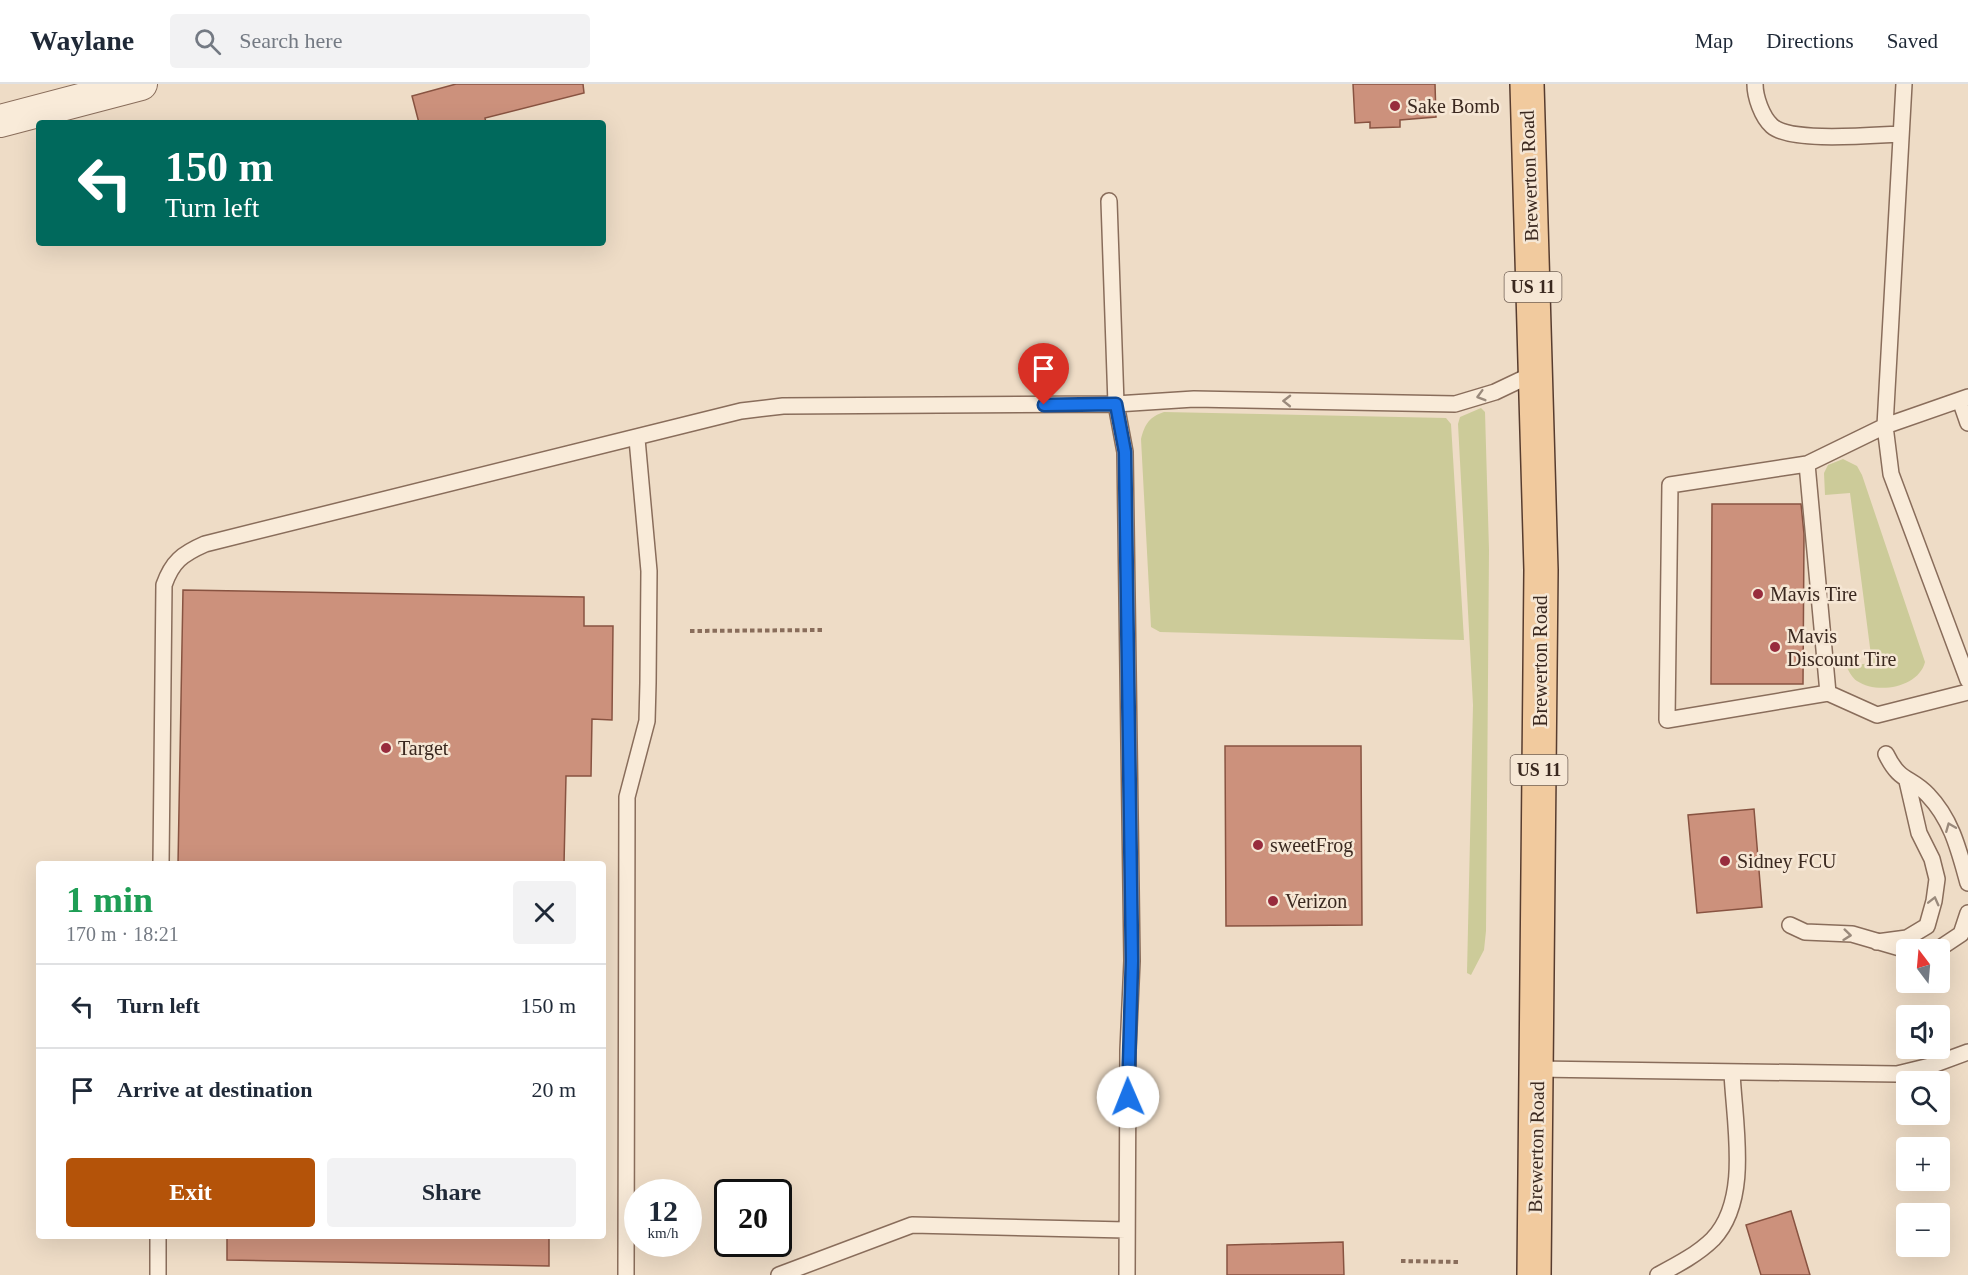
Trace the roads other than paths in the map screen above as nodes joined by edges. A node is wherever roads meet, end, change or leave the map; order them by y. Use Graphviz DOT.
graph roads {
  1 [pos="141,84"];
  2 [pos="1527,84"];
  3 [pos="1755,84"];
  4 [pos="1904,84"];
  5 [pos="0,121"];
  6 [pos="1901,135"];
  7 [pos="1109,201"];
  8 [pos="1535,373"];
  9 [pos="1964,399"];
  10 [pos="1116,404"];
  11 [pos="1968,423"];
  12 [pos="1885,426"];
  13 [pos="637,439"];
  14 [pos="1807,464"];
  15 [pos="1968,680"];
  16 [pos="1968,692"];
  17 [pos="1828,693"];
  18 [pos="1886,754"];
  19 [pos="1907,781"];
  20 [pos="161,861"];
  21 [pos="1968,883"];
  22 [pos="1968,913"];
  23 [pos="1790,925"];
  24 [pos="1950,941"];
  25 [pos="1877,942"];
  26 [pos="1896,947"];
  27 [pos="1968,1052"];
  28 [pos="1536,1069"];
  29 [pos="1732,1072"];
  30 [pos="1126,1230"];
  31 [pos="158,1239"];
  32 [pos="158,1275"];
  33 [pos="626,1275"];
  34 [pos="779,1275"];
  35 [pos="1126,1275"];
  36 [pos="1534,1275"];
  37 [pos="1658,1275"];
  1 -- 5 [label="street"];
  2 -- 8 [label="main road, Brewerton Road / US 11"];
  3 -- 6 [label="lane"];
  4 -- 6 [label="lane"];
  6 -- 12 [label="lane"];
  7 -- 10 [label="lane"];
  8 -- 10 [label="lane, one-way"];
  8 -- 28 [label="main road, Brewerton Road / US 11"];
  9 -- 11 [label="lane"];
  9 -- 12 [label="lane"];
  10 -- 13 [label="lane"];
  10 -- 30 [label="lane"];
  12 -- 14 [label="lane"];
  12 -- 15 [label="lane"];
  13 -- 20 [label="lane"];
  13 -- 33 [label="lane"];
  14 -- 17 [label="lane"];
  14 -- 17 [label="lane"];
  16 -- 17 [label="lane"];
  18 -- 19 [label="lane"];
  21 -- 19 [label="lane, one-way"];
  25 -- 19 [label="lane, one-way"];
  22 -- 24 [label="lane"];
  23 -- 25 [label="lane, one-way"];
  25 -- 26 [label="lane"];
  27 -- 29 [label="lane"];
  28 -- 29 [label="lane"];
  28 -- 36 [label="main road, Brewerton Road / US 11"];
  29 -- 37 [label="lane"];
  30 -- 34 [label="lane"];
  30 -- 35 [label="lane"];
  31 -- 32 [label="lane"];
}
